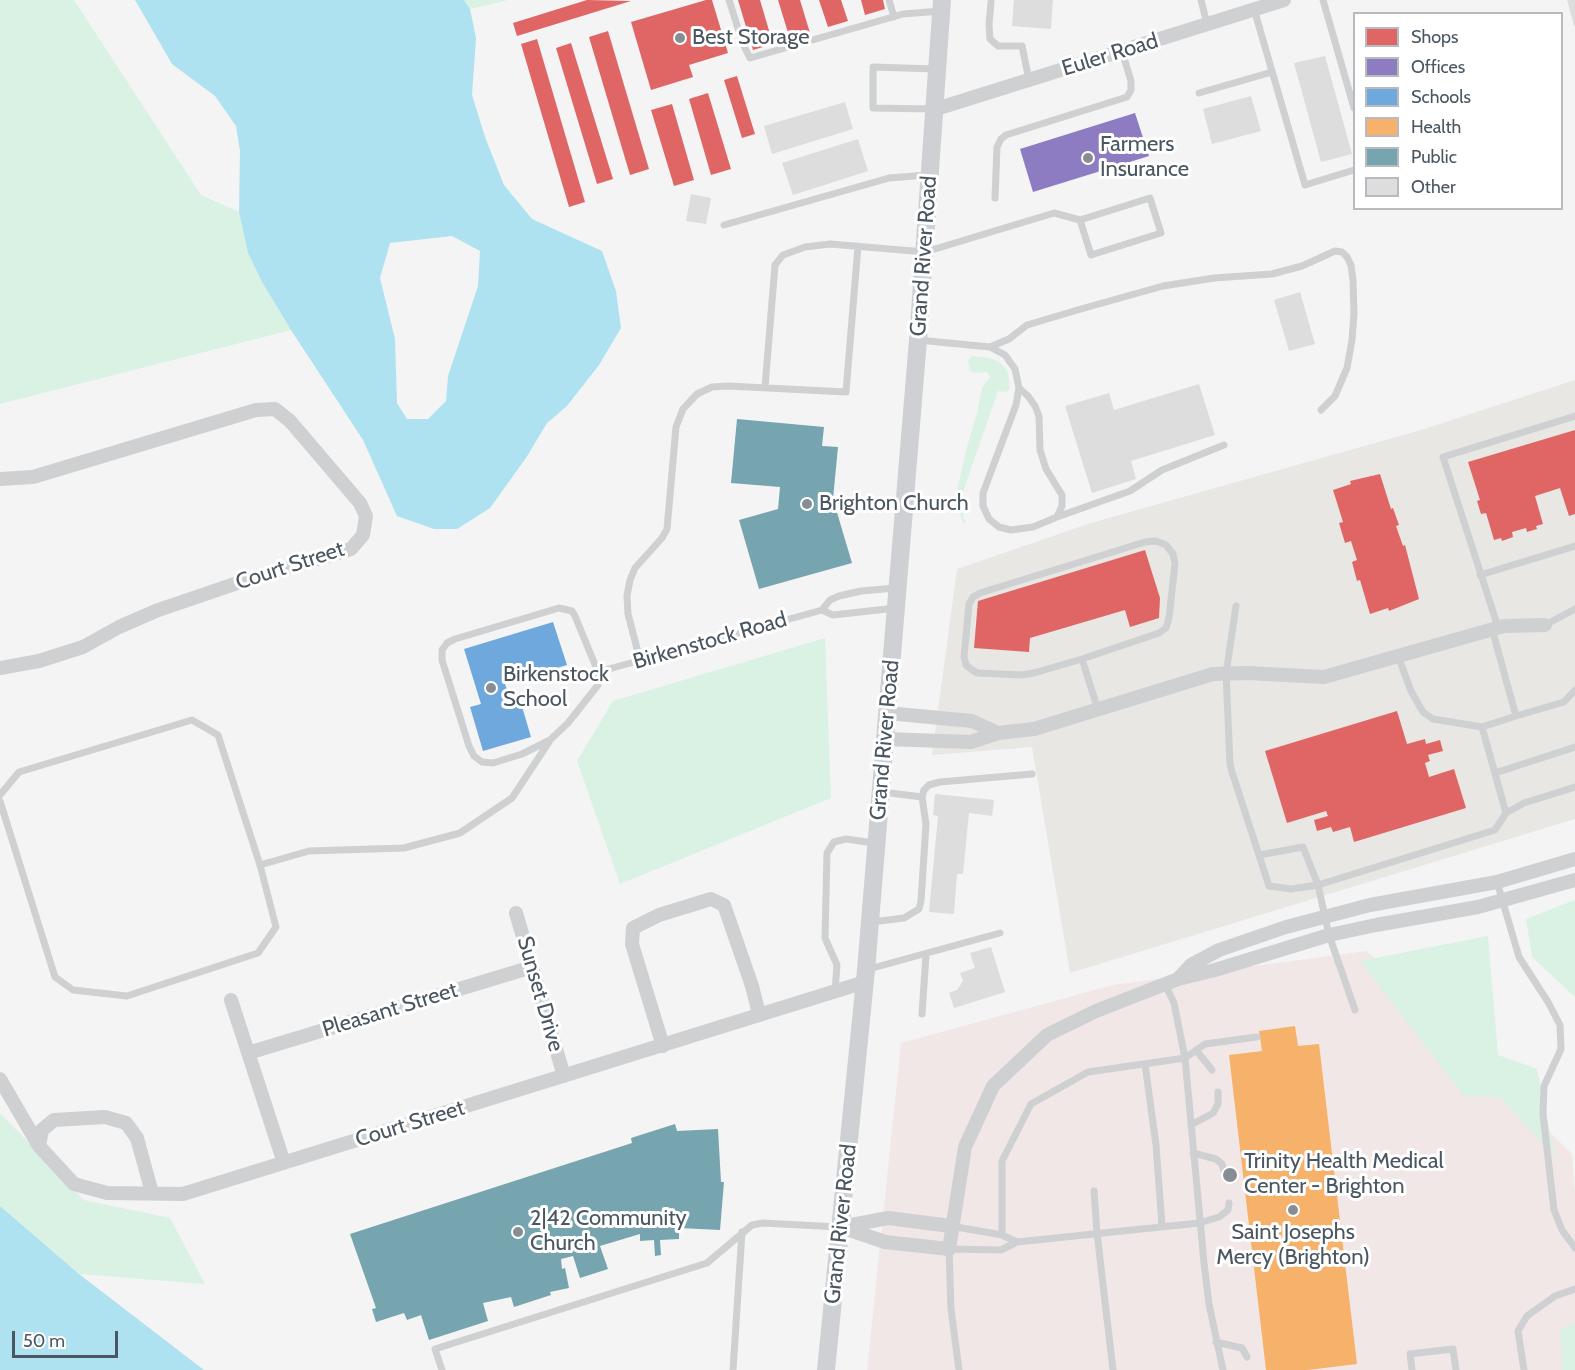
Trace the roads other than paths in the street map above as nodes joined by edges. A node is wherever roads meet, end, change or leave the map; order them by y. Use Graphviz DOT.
graph roads {
  1 [pos="729,0"];
  2 [pos="889,0"];
  3 [pos="1201,0"];
  4 [pos="1284,0"];
  5 [pos="1323,0"];
  6 [pos="991,2"];
  7 [pos="941,5"];
  8 [pos="1254,9"];
  9 [pos="894,17"];
  10 [pos="1207,24"];
  11 [pos="1122,51"];
  12 [pos="938,69"];
  13 [pos="1272,72"];
  14 [pos="1029,80"];
  15 [pos="1199,93"];
  16 [pos="1353,105"];
  17 [pos="936,110"];
  18 [pos="1353,170"];
  19 [pos="930,174"];
  20 [pos="995,198"];
  21 [pos="1080,220"];
  22 [pos="724,225"];
  23 [pos="858,246"];
  24 [pos="924,252"];
  25 [pos="918,340"];
  26 [pos="990,347"];
  27 [pos="765,387"];
  28 [pos="1019,388"];
  29 [pos="1321,410"];
  30 [pos="1575,416"];
  31 [pos="1224,445"];
  32 [pos="0,479"];
  33 [pos="1057,517"];
  34 [pos="1575,546"];
  35 [pos="1480,575"];
  36 [pos="898,587"];
  37 [pos="1236,606"];
  38 [pos="896,608"];
  39 [pos="1575,609"];
  40 [pos="822,610"];
  41 [pos="1545,625"];
  42 [pos="1495,628"];
  43 [pos="1398,656"];
  44 [pos="1082,659"];
  45 [pos="640,660"];
  46 [pos="0,668"];
  47 [pos="598,672"];
  48 [pos="1226,674"];
  49 [pos="1575,690"];
  50 [pos="1098,710"];
  51 [pos="887,713"];
  52 [pos="1516,716"];
  53 [pos="1482,727"];
  54 [pos="998,733"];
  55 [pos="885,739"];
  56 [pos="550,740"];
  57 [pos="1575,747"];
  58 [pos="1495,773"];
  59 [pos="1032,774"];
  60 [pos="1575,786"];
  61 [pos="881,792"];
  62 [pos="0,795"];
  63 [pos="922,796"];
  64 [pos="0,801"];
  65 [pos="1506,813"];
  66 [pos="876,843"];
  67 [pos="1259,855"];
  68 [pos="1575,859"];
  69 [pos="260,865"];
  70 [pos="1575,880"];
  71 [pos="1497,882"];
  72 [pos="1318,885"];
  73 [pos="1503,901"];
  74 [pos="516,913"];
  75 [pos="1324,916"];
  76 [pos="870,922"];
  77 [pos="1000,933"];
  78 [pos="1329,936"];
  79 [pos="926,955"];
  80 [pos="532,967"];
  81 [pos="866,976"];
  82 [pos="1172,981"];
  83 [pos="835,991"];
  84 [pos="231,1000"];
  85 [pos="1355,1010"];
  86 [pos="759,1014"];
  87 [pos="921,1014"];
  88 [pos="1257,1036"];
  89 [pos="663,1046"];
  90 [pos="1196,1050"];
  91 [pos="248,1053"];
  92 [pos="1185,1058"];
  93 [pos="1145,1064"];
  94 [pos="1212,1070"];
  95 [pos="564,1076"];
  96 [pos="2,1086"];
  97 [pos="1218,1092"];
  98 [pos="1191,1125"];
  99 [pos="39,1146"];
  100 [pos="1193,1153"];
  101 [pos="284,1163"];
  102 [pos="1225,1175"];
  103 [pos="1094,1191"];
  104 [pos="152,1193"];
  105 [pos="1228,1203"];
  106 [pos="1199,1223"];
  107 [pos="951,1226"];
  108 [pos="1162,1226"];
  109 [pos="840,1227"];
  110 [pos="742,1233"];
  111 [pos="1097,1233"];
  112 [pos="1002,1234"];
  113 [pos="1017,1242"];
  114 [pos="949,1248"];
  115 [pos="1575,1248"];
  116 [pos="1575,1288"];
  117 [pos="1216,1342"];
  118 [pos="1247,1358"];
  119 [pos="442,1370"];
  120 [pos="733,1370"];
  121 [pos="826,1370"];
  122 [pos="959,1370"];
  123 [pos="1113,1370"];
  124 [pos="1222,1370"];
  125 [pos="1412,1370"];
  126 [pos="1456,1370"];
  127 [pos="1524,1370"];
  1 -- 9 [label="lane"];
  2 -- 9 [label="lane"];
  3 -- 10 [label="lane"];
  4 -- 8 [label="street, Euler Road"];
  5 -- 16 [label="lane"];
  6 -- 14 [label="lane"];
  7 -- 9 [label="lane"];
  7 -- 12 [label="main road, Grand River Road"];
  8 -- 10 [label="street, Euler Road"];
  8 -- 13 [label="lane"];
  10 -- 11 [label="street, Euler Road"];
  11 -- 14 [label="street, Euler Road"];
  11 -- 20 [label="lane"];
  12 -- 17 [label="main road, Grand River Road"];
  12 -- 17 [label="lane"];
  13 -- 15 [label="lane"];
  13 -- 18 [label="lane"];
  14 -- 17 [label="street, Euler Road"];
  17 -- 19 [label="main road, Grand River Road"];
  19 -- 22 [label="lane"];
  19 -- 24 [label="main road, Grand River Road"];
  21 -- 21 [label="lane"];
  21 -- 24 [label="lane"];
  23 -- 24 [label="lane"];
  23 -- 27 [label="lane"];
  23 -- 27 [label="lane"];
  24 -- 25 [label="main road, Grand River Road"];
  25 -- 26 [label="lane"];
  25 -- 36 [label="main road, Grand River Road"];
  26 -- 28 [label="lane"];
  26 -- 29 [label="lane"];
  27 -- 45 [label="lane"];
  28 -- 33 [label="lane"];
  28 -- 33 [label="lane"];
  30 -- 35 [label="lane"];
  31 -- 33 [label="lane"];
  32 -- 46 [label="street, Court Street"];
  34 -- 35 [label="lane"];
  35 -- 42 [label="lane"];
  36 -- 38 [label="main road, Grand River Road"];
  36 -- 40 [label="lane, Birkenstock Road"];
  37 -- 48 [label="lane"];
  38 -- 40 [label="lane, Birkenstock Road"];
  38 -- 51 [label="main road, Grand River Road"];
  39 -- 41 [label="lane"];
  40 -- 45 [label="lane, Birkenstock Road"];
  41 -- 42 [label="street"];
  42 -- 43 [label="street"];
  42 -- 52 [label="lane"];
  43 -- 48 [label="street"];
  43 -- 53 [label="lane"];
  44 -- 44 [label="lane"];
  44 -- 50 [label="lane"];
  45 -- 47 [label="lane, Birkenstock Road"];
  47 -- 56 [label="lane"];
  47 -- 56 [label="lane"];
  48 -- 50 [label="street"];
  48 -- 67 [label="lane"];
  49 -- 52 [label="lane"];
  50 -- 54 [label="street"];
  51 -- 54 [label="street"];
  51 -- 55 [label="main road, Grand River Road"];
  52 -- 53 [label="lane"];
  53 -- 58 [label="lane"];
  54 -- 55 [label="street"];
  55 -- 61 [label="main road, Grand River Road"];
  56 -- 69 [label="lane"];
  57 -- 58 [label="lane"];
  58 -- 65 [label="lane"];
  59 -- 63 [label="lane"];
  60 -- 65 [label="lane"];
  61 -- 63 [label="lane"];
  61 -- 66 [label="main road, Grand River Road"];
  62 -- 69 [label="lane"];
  63 -- 76 [label="lane"];
  64 -- 69 [label="lane"];
  65 -- 72 [label="lane"];
  66 -- 76 [label="main road, Grand River Road"];
  66 -- 83 [label="lane"];
  67 -- 72 [label="lane"];
  67 -- 72 [label="lane"];
  68 -- 71 [label="street"];
  70 -- 73 [label="street"];
  71 -- 73 [label="lane"];
  71 -- 75 [label="street"];
  72 -- 75 [label="lane"];
  73 -- 78 [label="street"];
  73 -- 115 [label="lane"];
  74 -- 80 [label="street, Sunset Drive"];
  75 -- 78 [label="lane"];
  75 -- 82 [label="street"];
  76 -- 81 [label="main road, Grand River Road"];
  77 -- 79 [label="lane"];
  78 -- 82 [label="street"];
  78 -- 85 [label="lane"];
  79 -- 81 [label="lane"];
  79 -- 87 [label="lane"];
  80 -- 91 [label="street, Pleasant Street"];
  80 -- 95 [label="street, Sunset Drive"];
  81 -- 83 [label="street, Court Street"];
  81 -- 109 [label="main road, Grand River Road"];
  82 -- 92 [label="lane"];
  82 -- 107 [label="street"];
  83 -- 86 [label="street, Court Street"];
  84 -- 91 [label="street"];
  86 -- 89 [label="street, Court Street"];
  86 -- 89 [label="street"];
  88 -- 90 [label="lane"];
  89 -- 95 [label="street, Court Street"];
  90 -- 92 [label="lane"];
  90 -- 94 [label="lane"];
  91 -- 101 [label="street"];
  92 -- 93 [label="lane"];
  92 -- 98 [label="lane"];
  93 -- 108 [label="lane"];
  93 -- 112 [label="lane"];
  95 -- 101 [label="street, Court Street"];
  96 -- 99 [label="street, Court Street"];
  97 -- 98 [label="lane"];
  98 -- 100 [label="lane"];
  99 -- 104 [label="street, Court Street"];
  99 -- 104 [label="street"];
  100 -- 102 [label="lane"];
  100 -- 106 [label="lane"];
  101 -- 104 [label="street, Court Street"];
  103 -- 111 [label="lane"];
  105 -- 106 [label="lane"];
  106 -- 108 [label="lane"];
  106 -- 117 [label="lane"];
  107 -- 109 [label="street"];
  107 -- 112 [label="lane"];
  107 -- 114 [label="street"];
  108 -- 111 [label="lane"];
  109 -- 110 [label="lane"];
  109 -- 114 [label="street"];
  109 -- 121 [label="main road, Grand River Road"];
  110 -- 119 [label="lane"];
  110 -- 120 [label="lane"];
  111 -- 113 [label="lane"];
  111 -- 123 [label="lane"];
  112 -- 113 [label="lane"];
  113 -- 114 [label="lane"];
  114 -- 122 [label="lane"];
  116 -- 127 [label="lane"];
  117 -- 118 [label="lane"];
  117 -- 124 [label="lane"];
  125 -- 126 [label="lane"];
}
